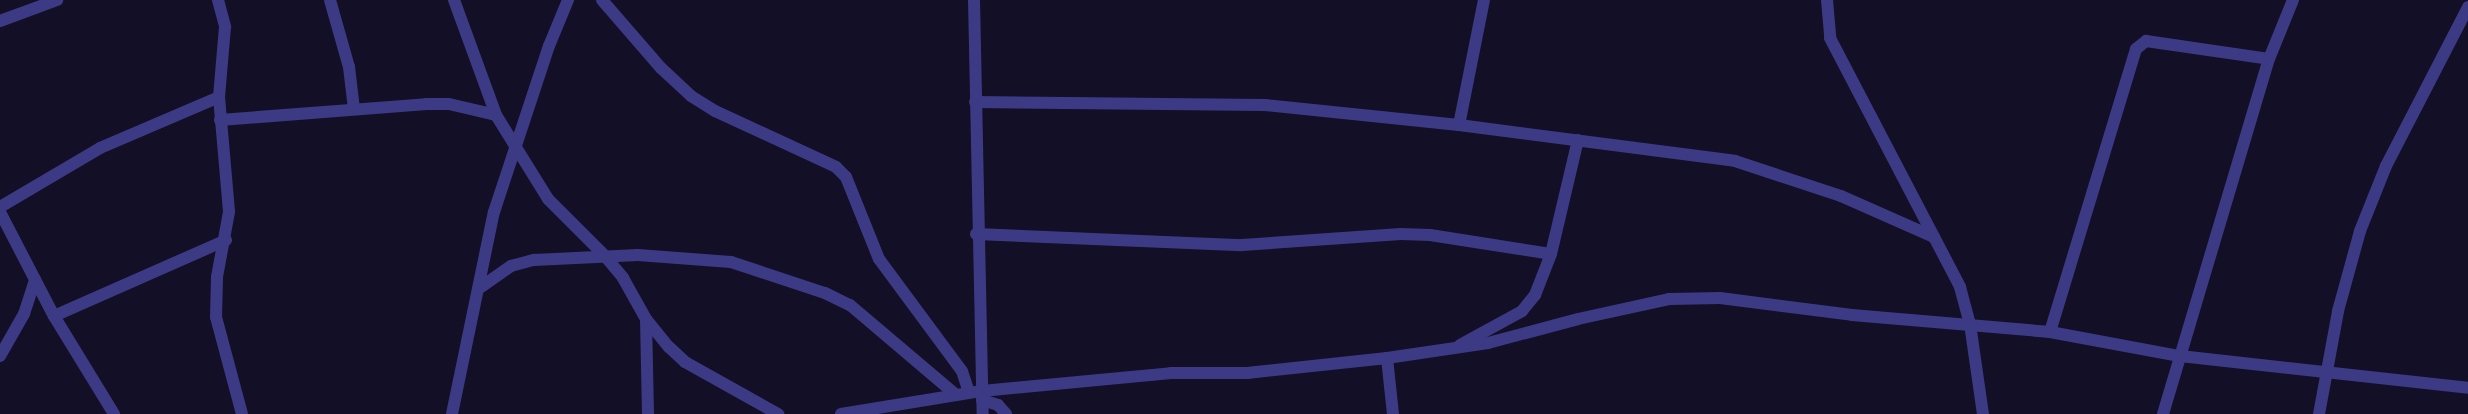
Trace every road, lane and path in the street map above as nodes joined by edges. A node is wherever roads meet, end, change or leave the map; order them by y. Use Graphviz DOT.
graph roads {
  1 [pos="57,0"];
  2 [pos="218,0"];
  3 [pos="330,0"];
  4 [pos="454,0"];
  5 [pos="568,0"];
  6 [pos="602,0"];
  7 [pos="974,0"];
  8 [pos="1484,0"];
  9 [pos="1827,0"];
  10 [pos="2293,0"];
  11 [pos="2468,7"];
  12 [pos="0,21"];
  13 [pos="2269,59"];
  14 [pos="219,97"];
  15 [pos="975,102"];
  16 [pos="354,109"];
  17 [pos="496,115"];
  18 [pos="220,120"];
  19 [pos="1459,125"];
  20 [pos="1578,140"];
  21 [pos="514,148"];
  22 [pos="0,207"];
  23 [pos="0,212"];
  24 [pos="976,234"];
  25 [pos="1934,237"];
  26 [pos="226,240"];
  27 [pos="1551,254"];
  28 [pos="604,255"];
  29 [pos="35,280"];
  30 [pos="481,287"];
  31 [pos="54,316"];
  32 [pos="646,319"];
  33 [pos="1970,324"];
  34 [pos="2050,332"];
  35 [pos="1450,350"];
  36 [pos="0,356"];
  37 [pos="2180,356"];
  38 [pos="1387,358"];
  39 [pos="2329,372"];
  40 [pos="2468,388"];
  41 [pos="972,395"];
  42 [pos="455,411"];
  43 [pos="240,412"];
  44 [pos="1979,412"];
  45 [pos="114,414"];
  46 [pos="648,414"];
  47 [pos="778,414"];
  48 [pos="841,414"];
  49 [pos="983,414"];
  50 [pos="1006,414"];
  51 [pos="1393,414"];
  52 [pos="2163,414"];
  53 [pos="2319,414"];
  1 -- 12 [label="street"];
  2 -- 14 [label="street"];
  3 -- 16 [label="street"];
  4 -- 17 [label="street"];
  5 -- 21 [label="street"];
  6 -- 41 [label="street"];
  7 -- 15 [label="street"];
  8 -- 19 [label="street"];
  9 -- 25 [label="street"];
  10 -- 13 [label="street"];
  11 -- 39 [label="street"];
  13 -- 34 [label="street"];
  13 -- 37 [label="street"];
  14 -- 18 [label="street"];
  14 -- 22 [label="street"];
  15 -- 19 [label="street"];
  15 -- 24 [label="street"];
  16 -- 17 [label="street"];
  16 -- 18 [label="street"];
  17 -- 21 [label="street"];
  18 -- 26 [label="street"];
  19 -- 20 [label="street"];
  20 -- 25 [label="street"];
  20 -- 27 [label="street"];
  21 -- 28 [label="street"];
  21 -- 30 [label="street"];
  23 -- 29 [label="street"];
  24 -- 27 [label="street"];
  24 -- 41 [label="street"];
  25 -- 33 [label="street"];
  26 -- 31 [label="street"];
  26 -- 43 [label="street"];
  27 -- 35 [label="street"];
  28 -- 30 [label="street"];
  28 -- 32 [label="street"];
  28 -- 41 [label="street"];
  29 -- 31 [label="street"];
  29 -- 36 [label="street"];
  30 -- 42 [label="street"];
  31 -- 45 [label="street"];
  32 -- 46 [label="street"];
  32 -- 47 [label="street"];
  33 -- 34 [label="street"];
  33 -- 35 [label="street"];
  33 -- 44 [label="street"];
  34 -- 37 [label="street"];
  35 -- 38 [label="street"];
  37 -- 39 [label="street"];
  37 -- 52 [label="street"];
  38 -- 41 [label="street"];
  38 -- 51 [label="street"];
  39 -- 40 [label="street"];
  39 -- 53 [label="street"];
  41 -- 48 [label="street"];
  41 -- 49 [label="street"];
  41 -- 50 [label="street"];
}
